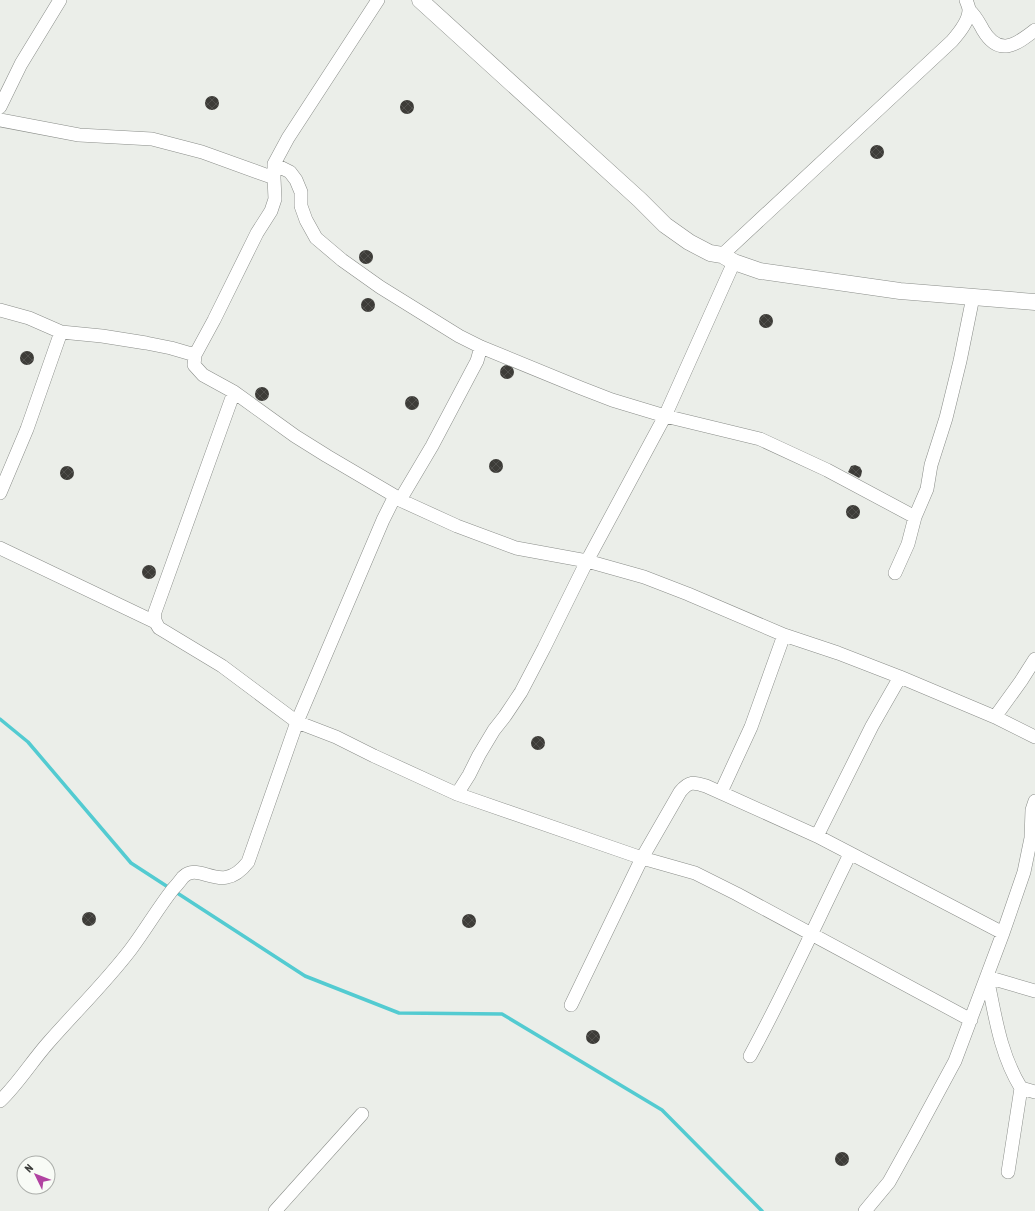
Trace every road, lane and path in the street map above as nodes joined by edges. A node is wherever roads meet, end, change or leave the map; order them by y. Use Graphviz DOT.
graph roads {
  1 [pos="60,0"];
  2 [pos="378,0"];
  3 [pos="420,0"];
  4 [pos="968,5"];
  5 [pos="1035,30"];
  6 [pos="0,107"];
  7 [pos="0,120"];
  8 [pos="274,164"];
  9 [pos="274,178"];
  10 [pos="728,258"];
  11 [pos="973,297"];
  12 [pos="1035,302"];
  13 [pos="0,310"];
  14 [pos="61,332"];
  15 [pos="481,347"];
  16 [pos="195,355"];
  17 [pos="234,392"];
  18 [pos="665,416"];
  19 [pos="0,493"];
  20 [pos="397,498"];
  21 [pos="914,517"];
  22 [pos="0,548"];
  23 [pos="587,561"];
  24 [pos="895,573"];
  25 [pos="155,622"];
  26 [pos="784,635"];
  27 [pos="1034,666"];
  28 [pos="900,677"];
  29 [pos="995,716"];
  30 [pos="297,722"];
  31 [pos="1035,737"];
  32 [pos="721,792"];
  33 [pos="457,794"];
  34 [pos="1035,801"];
  35 [pos="817,836"];
  36 [pos="850,854"];
  37 [pos="642,858"];
  38 [pos="1030,873"];
  39 [pos="1003,933"];
  40 [pos="810,934"];
  41 [pos="987,977"];
  42 [pos="1035,991"];
  43 [pos="571,1005"];
  44 [pos="971,1020"];
  45 [pos="750,1056"];
  46 [pos="1021,1088"];
  47 [pos="1035,1092"];
  48 [pos="1,1097"];
  49 [pos="362,1114"];
  50 [pos="1008,1172"];
  51 [pos="275,1211"];
  52 [pos="865,1211"];
  1 -- 6 [label="street"];
  2 -- 8 [label="street"];
  3 -- 10 [label="street"];
  4 -- 5 [label="street"];
  4 -- 10 [label="street"];
  7 -- 9 [label="street"];
  8 -- 9 [label="street"];
  8 -- 15 [label="street"];
  9 -- 16 [label="street"];
  10 -- 11 [label="street"];
  10 -- 18 [label="street"];
  11 -- 12 [label="street"];
  11 -- 21 [label="street"];
  13 -- 14 [label="street"];
  14 -- 16 [label="street"];
  14 -- 19 [label="street"];
  15 -- 18 [label="street"];
  15 -- 20 [label="street"];
  16 -- 17 [label="street"];
  17 -- 20 [label="street"];
  17 -- 25 [label="street"];
  18 -- 21 [label="street"];
  18 -- 23 [label="street"];
  20 -- 23 [label="street"];
  20 -- 30 [label="street"];
  21 -- 24 [label="street"];
  22 -- 25 [label="street"];
  23 -- 26 [label="street"];
  23 -- 33 [label="street"];
  25 -- 30 [label="street"];
  26 -- 28 [label="street"];
  26 -- 32 [label="street"];
  27 -- 29 [label="street"];
  28 -- 29 [label="street"];
  28 -- 35 [label="street"];
  29 -- 31 [label="street"];
  30 -- 33 [label="street"];
  30 -- 48 [label="street"];
  32 -- 35 [label="street"];
  32 -- 37 [label="street"];
  33 -- 37 [label="street"];
  34 -- 38 [label="street"];
  35 -- 36 [label="street"];
  36 -- 39 [label="street"];
  36 -- 40 [label="street"];
  37 -- 40 [label="street"];
  37 -- 43 [label="street"];
  38 -- 39 [label="street"];
  39 -- 41 [label="street"];
  40 -- 44 [label="street"];
  40 -- 45 [label="street"];
  41 -- 42 [label="street"];
  41 -- 44 [label="street"];
  41 -- 46 [label="street"];
  44 -- 52 [label="street"];
  46 -- 47 [label="street"];
  46 -- 50 [label="street"];
  49 -- 51 [label="street"];
}
